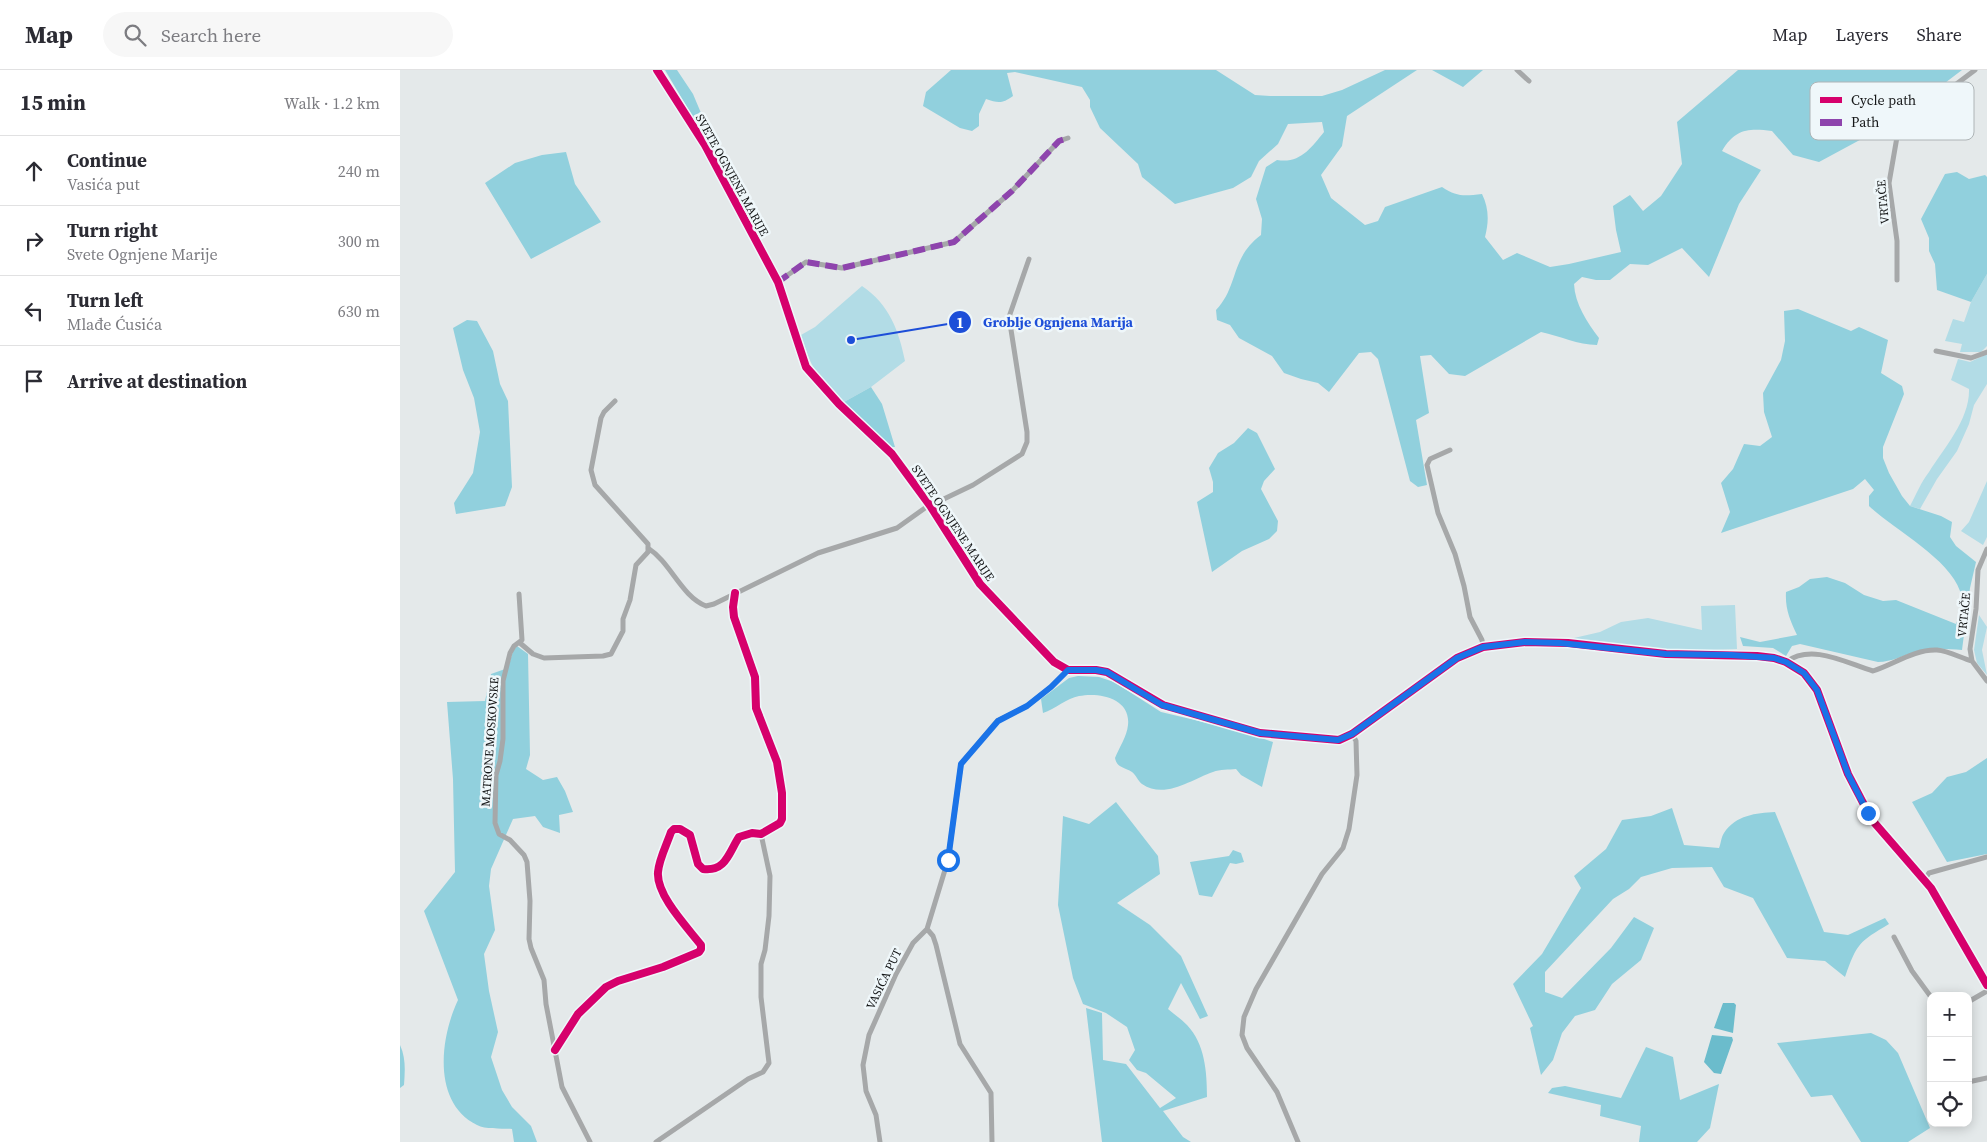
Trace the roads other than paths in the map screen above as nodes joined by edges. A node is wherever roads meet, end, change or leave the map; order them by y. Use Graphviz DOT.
graph roads {
  1 [pos="657,70"];
  2 [pos="1517,70"];
  3 [pos="1974,70"];
  4 [pos="1529,81"];
  5 [pos="1958,82"];
  6 [pos="1068,138"];
  7 [pos="1896,140"];
  8 [pos="1029,259"];
  9 [pos="1896,280"];
  10 [pos="778,282"];
  11 [pos="1936,351"];
  12 [pos="1987,352"];
  13 [pos="615,401"];
  14 [pos="1450,450"];
  15 [pos="931,507"];
  16 [pos="648,548"];
  17 [pos="1987,549"];
  18 [pos="735,593"];
  19 [pos="519,594"];
  20 [pos="520,643"];
  21 [pos="1483,647"];
  22 [pos="1972,661"];
  23 [pos="1786,662"];
  24 [pos="1068,670"];
  25 [pos="1987,680"];
  26 [pos="1352,734"];
  27 [pos="761,834"];
  28 [pos="1987,857"];
  29 [pos="1924,880"];
  30 [pos="927,929"];
  31 [pos="1894,937"];
  32 [pos="1987,985"];
  33 [pos="1987,991"];
  34 [pos="1927,992"];
  35 [pos="1972,1000"];
  36 [pos="555,1050"];
  37 [pos="1987,1078"];
  38 [pos="1972,1081"];
  39 [pos="590,1142"];
  40 [pos="656,1142"];
  41 [pos="880,1142"];
  42 [pos="992,1142"];
  43 [pos="1298,1142"];
  1 -- 10 [label="street, SVETE OGNJENE MARIJE"];
  2 -- 4 [label="street"];
  3 -- 5 [label="street, VRTAČE"];
  6 -- 10 [label="street"];
  7 -- 9 [label="street, VRTAČE"];
  8 -- 15 [label="street"];
  10 -- 15 [label="street, SVETE OGNJENE MARIJE"];
  11 -- 12 [label="street"];
  13 -- 16 [label="street"];
  14 -- 21 [label="street"];
  15 -- 18 [label="street"];
  15 -- 24 [label="street, SVETE OGNJENE MARIJE"];
  16 -- 18 [label="street"];
  16 -- 20 [label="street"];
  17 -- 22 [label="street, VRTAČE"];
  18 -- 27 [label="street"];
  19 -- 20 [label="street"];
  20 -- 36 [label="street, MATRONE MOSKOVSKE"];
  21 -- 23 [label="street"];
  21 -- 26 [label="street"];
  22 -- 23 [label="street"];
  22 -- 25 [label="street"];
  23 -- 29 [label="street"];
  24 -- 26 [label="street"];
  24 -- 30 [label="street, VASIĆA PUT"];
  26 -- 43 [label="street"];
  27 -- 36 [label="street"];
  27 -- 40 [label="street"];
  28 -- 29 [label="street"];
  29 -- 32 [label="street"];
  30 -- 41 [label="street, VASIĆA PUT"];
  30 -- 42 [label="street"];
  31 -- 34 [label="street"];
  33 -- 35 [label="street"];
  36 -- 39 [label="street, MATRONE MOSKOVSKE"];
  37 -- 38 [label="street"];
}
